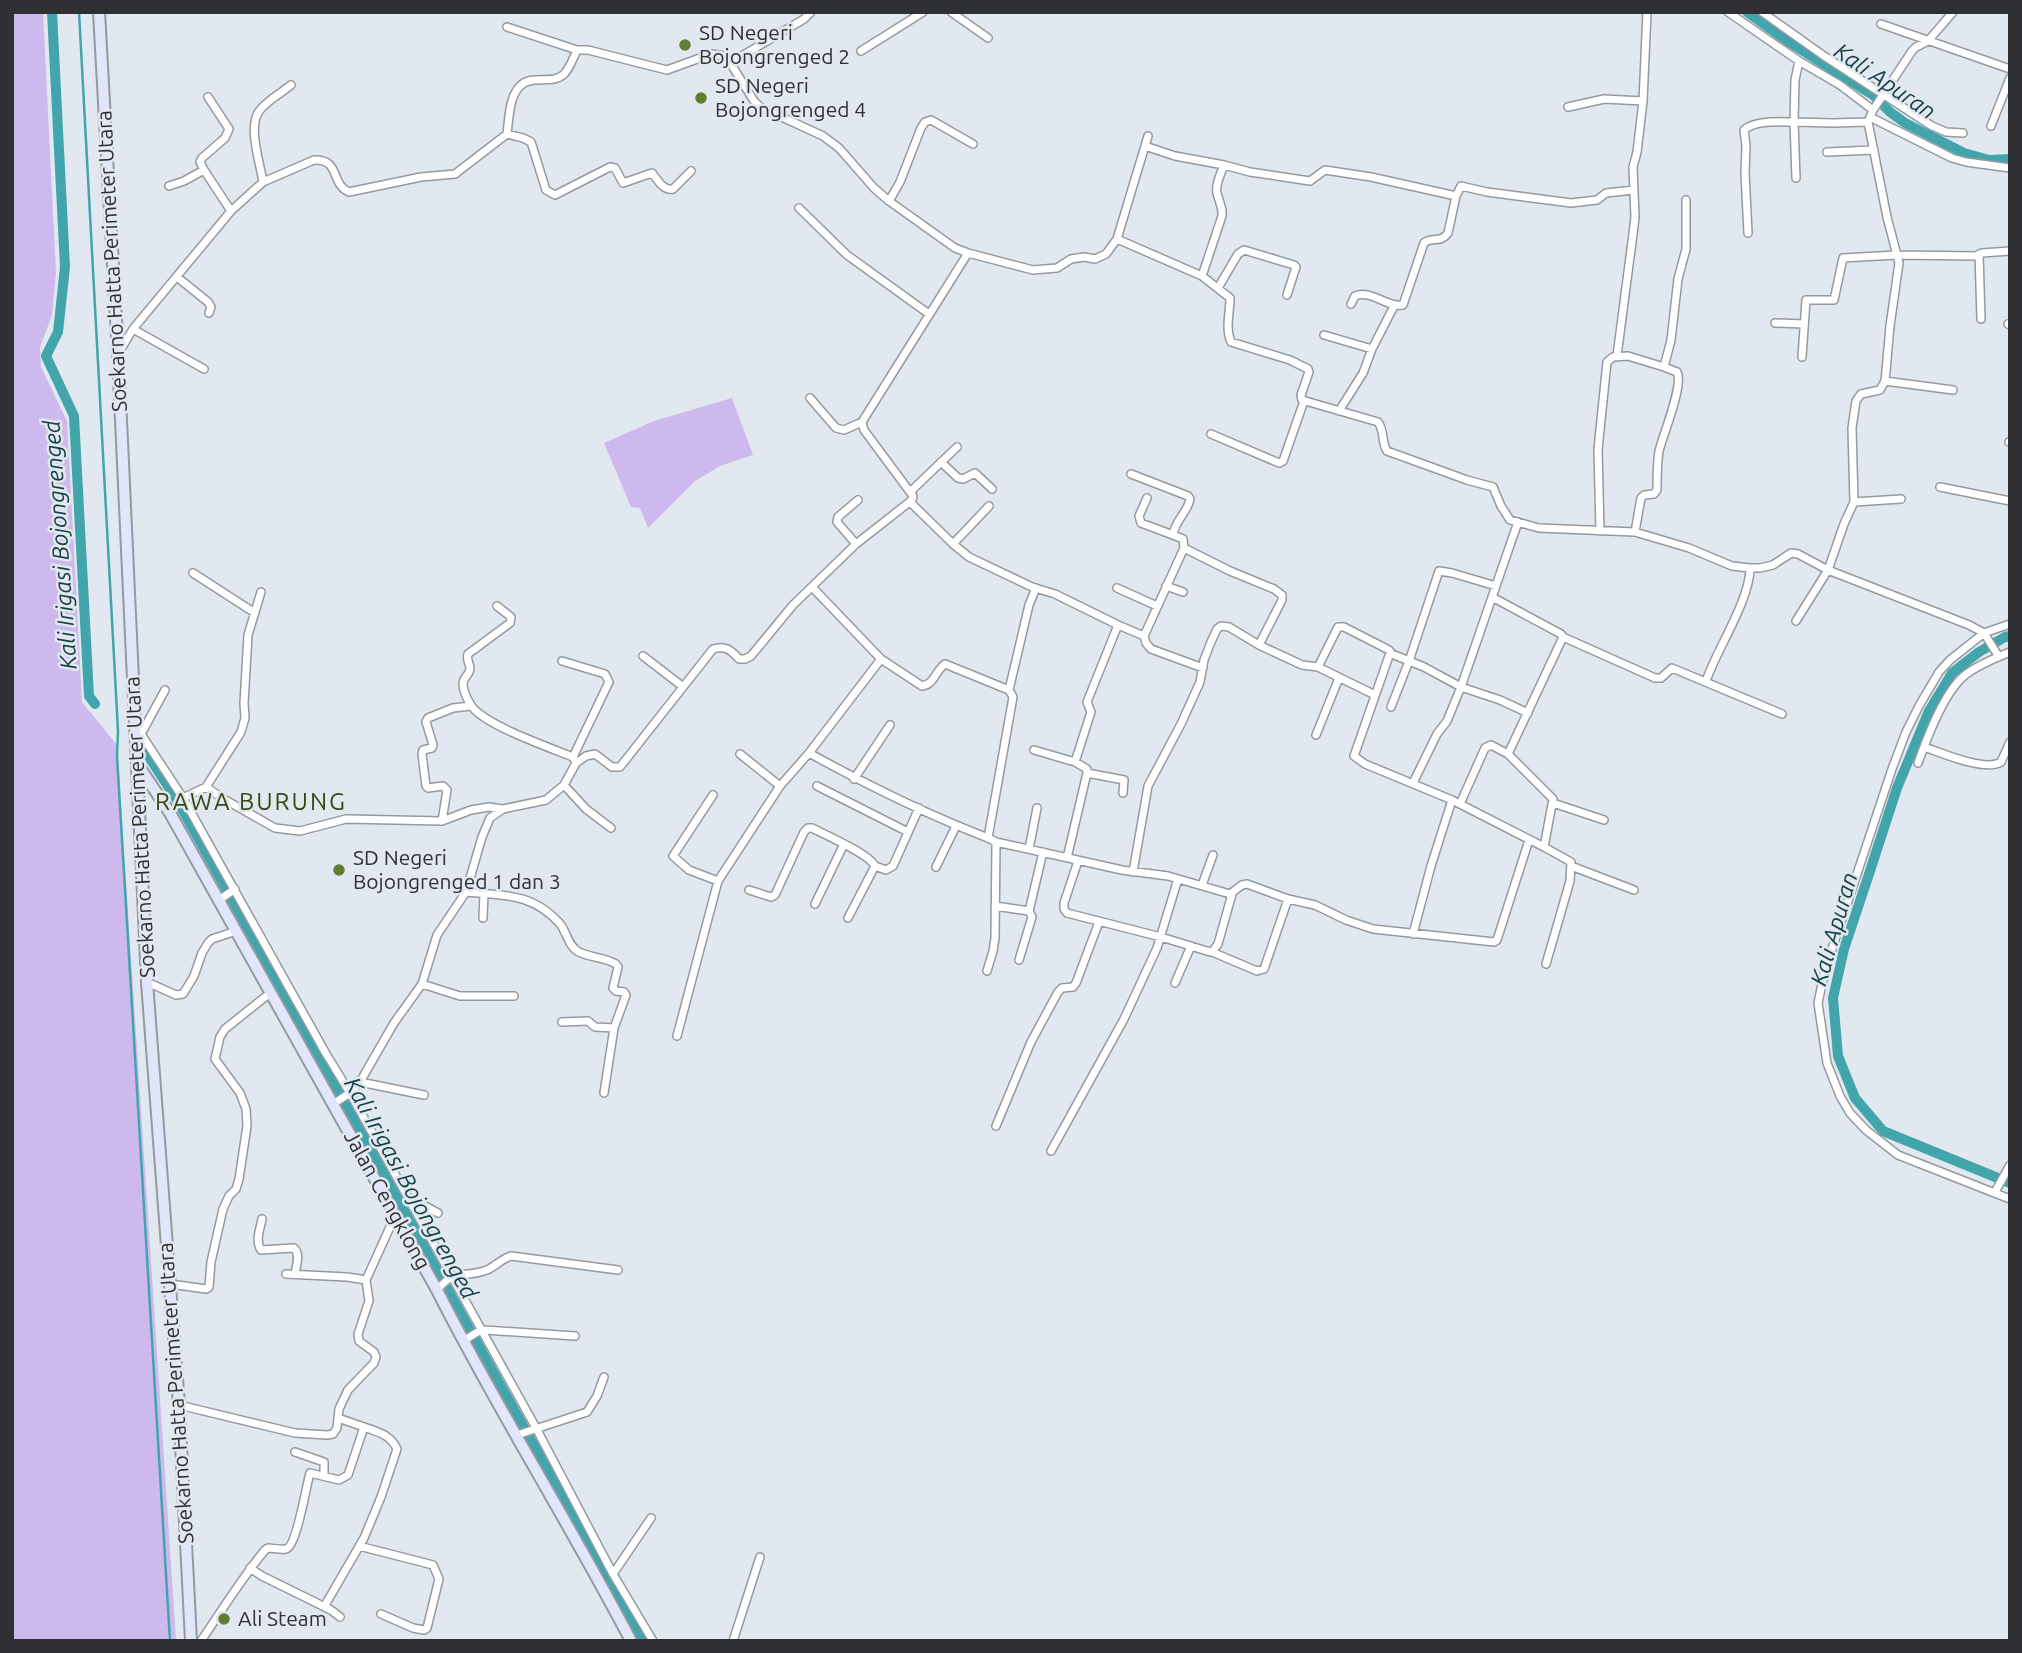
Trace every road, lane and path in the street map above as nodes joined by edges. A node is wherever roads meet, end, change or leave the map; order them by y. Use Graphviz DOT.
graph roads {
  1 [pos="99,12"];
  2 [pos="811,12"];
  3 [pos="923,12"];
  4 [pos="951,12"];
  5 [pos="1647,12"];
  6 [pos="1728,12"];
  7 [pos="1762,12"];
  8 [pos="1953,12"];
  9 [pos="1881,24"];
  10 [pos="507,27"];
  11 [pos="988,38"];
  12 [pos="1928,41"];
  13 [pos="577,50"];
  14 [pos="861,51"];
  15 [pos="1799,61"];
  16 [pos="730,64"];
  17 [pos="2010,69"];
  18 [pos="2010,78"];
  19 [pos="291,85"];
  20 [pos="208,97"];
  21 [pos="1883,97"];
  22 [pos="1643,101"];
  23 [pos="1568,107"];
  24 [pos="1872,114"];
  25 [pos="1794,122"];
  26 [pos="1991,126"];
  27 [pos="1963,133"];
  28 [pos="506,134"];
  29 [pos="1148,136"];
  30 [pos="973,144"];
  31 [pos="1144,146"];
  32 [pos="1874,150"];
  33 [pos="1827,152"];
  34 [pos="1224,165"];
  35 [pos="2010,168"];
  36 [pos="204,170"];
  37 [pos="691,171"];
  38 [pos="1796,178"];
  39 [pos="263,182"];
  40 [pos="169,186"];
  41 [pos="1634,190"];
  42 [pos="1456,197"];
  43 [pos="889,201"];
  44 [pos="1686,201"];
  45 [pos="799,208"];
  46 [pos="231,211"];
  47 [pos="1748,233"];
  48 [pos="1116,239"];
  49 [pos="2010,251"];
  50 [pos="968,253"];
  51 [pos="1979,254"];
  52 [pos="1897,255"];
  53 [pos="1202,276"];
  54 [pos="177,277"];
  55 [pos="1218,288"];
  56 [pos="1287,295"];
  57 [pos="1351,304"];
  58 [pos="1394,306"];
  59 [pos="209,313"];
  60 [pos="929,314"];
  61 [pos="1981,319"];
  62 [pos="1774,323"];
  63 [pos="1804,324"];
  64 [pos="133,329"];
  65 [pos="1324,335"];
  66 [pos="1372,349"];
  67 [pos="118,355"];
  68 [pos="1617,356"];
  69 [pos="1802,357"];
  70 [pos="1664,367"];
  71 [pos="204,369"];
  72 [pos="1885,381"];
  73 [pos="1953,390"];
  74 [pos="810,398"];
  75 [pos="1304,401"];
  76 [pos="1339,411"];
  77 [pos="862,422"];
  78 [pos="1211,434"];
  79 [pos="957,447"];
  80 [pos="941,462"];
  81 [pos="1131,474"];
  82 [pos="1940,487"];
  83 [pos="992,489"];
  84 [pos="910,492"];
  85 [pos="1147,498"];
  86 [pos="1901,499"];
  87 [pos="858,500"];
  88 [pos="2010,501"];
  89 [pos="910,502"];
  90 [pos="1854,502"];
  91 [pos="989,506"];
  92 [pos="1518,522"];
  93 [pos="1600,531"];
  94 [pos="1636,532"];
  95 [pos="1173,535"];
  96 [pos="856,544"];
  97 [pos="953,544"];
  98 [pos="1184,548"];
  99 [pos="1750,568"];
  100 [pos="1828,570"];
  101 [pos="193,573"];
  102 [pos="1166,586"];
  103 [pos="1496,586"];
  104 [pos="812,587"];
  105 [pos="1036,588"];
  106 [pos="1117,588"];
  107 [pos="261,592"];
  108 [pos="1183,592"];
  109 [pos="1492,597"];
  110 [pos="497,606"];
  111 [pos="1157,606"];
  112 [pos="255,614"];
  113 [pos="1796,621"];
  114 [pos="2010,624"];
  115 [pos="1118,625"];
  116 [pos="1144,636"];
  117 [pos="1986,636"];
  118 [pos="1563,637"];
  119 [pos="1259,645"];
  120 [pos="2010,652"];
  121 [pos="1392,654"];
  122 [pos="1997,654"];
  123 [pos="643,656"];
  124 [pos="881,659"];
  125 [pos="562,661"];
  126 [pos="1409,661"];
  127 [pos="1318,667"];
  128 [pos="1203,668"];
  129 [pos="1339,678"];
  130 [pos="1706,681"];
  131 [pos="682,686"];
  132 [pos="1461,687"];
  133 [pos="165,690"];
  134 [pos="1009,690"];
  135 [pos="1375,695"];
  136 [pos="471,706"];
  137 [pos="1391,707"];
  138 [pos="1528,713"];
  139 [pos="1782,714"];
  140 [pos="890,725"];
  141 [pos="139,734"];
  142 [pos="1316,734"];
  143 [pos="2010,742"];
  144 [pos="1924,747"];
  145 [pos="1034,750"];
  146 [pos="808,753"];
  147 [pos="740,754"];
  148 [pos="1508,754"];
  149 [pos="575,760"];
  150 [pos="1075,762"];
  151 [pos="137,763"];
  152 [pos="1918,763"];
  153 [pos="1087,773"];
  154 [pos="854,779"];
  155 [pos="1413,783"];
  156 [pos="564,785"];
  157 [pos="780,786"];
  158 [pos="817,786"];
  159 [pos="206,787"];
  160 [pos="1123,793"];
  161 [pos="713,795"];
  162 [pos="183,798"];
  163 [pos="1456,802"];
  164 [pos="1553,803"];
  165 [pos="919,808"];
  166 [pos="1037,808"];
  167 [pos="503,810"];
  168 [pos="1604,820"];
  169 [pos="442,821"];
  170 [pos="956,826"];
  171 [pos="611,828"];
  172 [pos="908,832"];
  173 [pos="1529,839"];
  174 [pos="992,840"];
  175 [pos="844,844"];
  176 [pos="1544,847"];
  177 [pos="1029,849"];
  178 [pos="1043,852"];
  179 [pos="1213,855"];
  180 [pos="1067,858"];
  181 [pos="1078,861"];
  182 [pos="875,866"];
  183 [pos="1571,866"];
  184 [pos="936,867"];
  185 [pos="1133,872"];
  186 [pos="1178,879"];
  187 [pos="718,881"];
  188 [pos="1202,885"];
  189 [pos="233,890"];
  190 [pos="749,890"];
  191 [pos="1634,890"];
  192 [pos="466,892"];
  193 [pos="484,893"];
  194 [pos="1232,894"];
  195 [pos="220,899"];
  196 [pos="1288,899"];
  197 [pos="815,904"];
  198 [pos="995,906"];
  199 [pos="1029,911"];
  200 [pos="483,918"];
  201 [pos="848,918"];
  202 [pos="1099,922"];
  203 [pos="236,931"];
  204 [pos="1413,934"];
  205 [pos="1161,937"];
  206 [pos="1191,946"];
  207 [pos="1212,952"];
  208 [pos="1019,960"];
  209 [pos="1546,964"];
  210 [pos="987,971"];
  211 [pos="147,982"];
  212 [pos="1175,983"];
  213 [pos="422,984"];
  214 [pos="271,993"];
  215 [pos="514,996"];
  216 [pos="562,1022"];
  217 [pos="614,1028"];
  218 [pos="677,1036"];
  219 [pos="360,1082"];
  220 [pos="348,1094"];
  221 [pos="604,1094"];
  222 [pos="424,1095"];
  223 [pos="335,1103"];
  224 [pos="996,1126"];
  225 [pos="1051,1151"];
  226 [pos="2010,1165"];
  227 [pos="1997,1189"];
  228 [pos="2010,1199"];
  229 [pos="413,1207"];
  230 [pos="438,1213"];
  231 [pos="395,1216"];
  232 [pos="262,1219"];
  233 [pos="618,1270"];
  234 [pos="286,1274"];
  235 [pos="295,1274"];
  236 [pos="449,1278"];
  237 [pos="366,1280"];
  238 [pos="170,1284"];
  239 [pos="438,1289"];
  240 [pos="480,1330"];
  241 [pos="575,1336"];
  242 [pos="464,1340"];
  243 [pos="604,1377"];
  244 [pos="179,1405"];
  245 [pos="338,1418"];
  246 [pos="364,1427"];
  247 [pos="534,1429"];
  248 [pos="519,1435"];
  249 [pos="295,1452"];
  250 [pos="324,1476"];
  251 [pos="651,1518"];
  252 [pos="359,1546"];
  253 [pos="600,1553"];
  254 [pos="760,1557"];
  255 [pos="587,1559"];
  256 [pos="250,1568"];
  257 [pos="613,1574"];
  258 [pos="324,1607"];
  259 [pos="381,1615"];
  260 [pos="340,1617"];
  261 [pos="191,1641"];
  262 [pos="201,1641"];
  263 [pos="631,1641"];
  264 [pos="653,1641"];
  265 [pos="733,1641"];
  1 -- 67 [label="main road, Soekarno Hatta Perimeter Utara"];
  2 -- 16 [label="street"];
  3 -- 14 [label="street"];
  4 -- 11 [label="street"];
  5 -- 22 [label="street"];
  6 -- 15 [label="street"];
  7 -- 21 [label="street"];
  8 -- 12 [label="street"];
  9 -- 12 [label="street"];
  10 -- 13 [label="street"];
  12 -- 17 [label="street"];
  12 -- 21 [label="street"];
  13 -- 16 [label="street"];
  13 -- 28 [label="street"];
  15 -- 24 [label="street"];
  15 -- 25 [label="street"];
  16 -- 43 [label="street"];
  18 -- 26 [label="street"];
  19 -- 39 [label="street"];
  20 -- 36 [label="street"];
  21 -- 24 [label="street"];
  21 -- 27 [label="street"];
  22 -- 23 [label="street"];
  22 -- 41 [label="street"];
  24 -- 25 [label="street"];
  24 -- 32 [label="street"];
  24 -- 35 [label="street"];
  25 -- 38 [label="street"];
  25 -- 47 [label="street"];
  28 -- 37 [label="street"];
  28 -- 39 [label="street"];
  29 -- 31 [label="street"];
  30 -- 43 [label="street"];
  31 -- 34 [label="street"];
  31 -- 48 [label="street"];
  32 -- 33 [label="street"];
  32 -- 52 [label="street"];
  34 -- 42 [label="street"];
  34 -- 53 [label="street"];
  36 -- 40 [label="street"];
  36 -- 46 [label="street"];
  39 -- 46 [label="street"];
  41 -- 42 [label="street"];
  41 -- 68 [label="street"];
  42 -- 58 [label="street"];
  43 -- 50 [label="street"];
  44 -- 70 [label="street"];
  45 -- 60 [label="street"];
  46 -- 54 [label="street"];
  48 -- 50 [label="street"];
  48 -- 53 [label="street"];
  49 -- 51 [label="street"];
  50 -- 60 [label="street"];
  51 -- 52 [label="street"];
  51 -- 61 [label="street"];
  52 -- 63 [label="street"];
  52 -- 72 [label="street"];
  53 -- 55 [label="street"];
  54 -- 59 [label="street"];
  54 -- 64 [label="street"];
  55 -- 56 [label="street"];
  55 -- 75 [label="street"];
  57 -- 58 [label="street"];
  58 -- 66 [label="street"];
  60 -- 77 [label="street"];
  62 -- 63 [label="street"];
  63 -- 69 [label="street"];
  64 -- 67 [label="street"];
  64 -- 71 [label="street"];
  65 -- 66 [label="street"];
  66 -- 76 [label="street"];
  67 -- 141 [label="main road, Soekarno Hatta Perimeter Utara"];
  68 -- 70 [label="street"];
  68 -- 93 [label="street"];
  70 -- 94 [label="street"];
  72 -- 73 [label="street"];
  72 -- 90 [label="street"];
  74 -- 77 [label="street"];
  75 -- 76 [label="street"];
  75 -- 78 [label="street"];
  76 -- 92 [label="street"];
  77 -- 84 [label="street"];
  79 -- 80 [label="street"];
  80 -- 83 [label="street"];
  80 -- 84 [label="street"];
  81 -- 95 [label="street"];
  82 -- 88 [label="street"];
  84 -- 89 [label="street"];
  85 -- 95 [label="street"];
  86 -- 90 [label="street"];
  87 -- 96 [label="street"];
  89 -- 96 [label="street"];
  89 -- 97 [label="street"];
  90 -- 100 [label="street"];
  91 -- 97 [label="street"];
  92 -- 93 [label="street"];
  92 -- 103 [label="street"];
  93 -- 94 [label="street"];
  94 -- 99 [label="street"];
  95 -- 98 [label="street"];
  96 -- 104 [label="street"];
  97 -- 105 [label="street"];
  98 -- 102 [label="street"];
  98 -- 119 [label="street"];
  99 -- 100 [label="street"];
  99 -- 130 [label="street"];
  100 -- 113 [label="street"];
  100 -- 117 [label="street"];
  101 -- 112 [label="street"];
  102 -- 108 [label="street"];
  102 -- 111 [label="street"];
  103 -- 109 [label="street"];
  103 -- 126 [label="street"];
  104 -- 124 [label="street"];
  104 -- 131 [label="street"];
  105 -- 115 [label="street"];
  105 -- 134 [label="street"];
  106 -- 111 [label="street"];
  107 -- 112 [label="street"];
  109 -- 118 [label="street"];
  109 -- 132 [label="street"];
  110 -- 136 [label="street"];
  111 -- 116 [label="street"];
  112 -- 159 [label="street"];
  114 -- 117 [label="street"];
  115 -- 116 [label="street"];
  115 -- 150 [label="street"];
  116 -- 128 [label="street"];
  117 -- 122 [label="street"];
  117 -- 227 [label="street"];
  118 -- 130 [label="street"];
  118 -- 138 [label="street"];
  119 -- 127 [label="street"];
  119 -- 128 [label="street"];
  120 -- 122 [label="street"];
  121 -- 126 [label="street"];
  121 -- 127 [label="street"];
  121 -- 135 [label="street"];
  122 -- 144 [label="street"];
  123 -- 131 [label="street"];
  124 -- 134 [label="street"];
  124 -- 146 [label="street"];
  125 -- 149 [label="street"];
  126 -- 132 [label="street"];
  126 -- 137 [label="street"];
  127 -- 129 [label="street"];
  128 -- 185 [label="street"];
  129 -- 135 [label="street"];
  129 -- 142 [label="street"];
  130 -- 139 [label="street"];
  131 -- 149 [label="street"];
  132 -- 138 [label="street"];
  132 -- 155 [label="street"];
  133 -- 141 [label="street"];
  134 -- 174 [label="street"];
  135 -- 155 [label="street"];
  136 -- 149 [label="street"];
  136 -- 169 [label="street"];
  138 -- 148 [label="street"];
  140 -- 154 [label="street"];
  141 -- 151 [label="main road, Soekarno Hatta Perimeter Utara"];
  141 -- 162 [label="street"];
  143 -- 144 [label="street"];
  144 -- 152 [label="street"];
  145 -- 150 [label="street"];
  146 -- 154 [label="street"];
  146 -- 157 [label="street"];
  147 -- 157 [label="street"];
  148 -- 163 [label="street"];
  148 -- 164 [label="street"];
  149 -- 156 [label="street"];
  150 -- 153 [label="street"];
  151 -- 195 [label="main road, Jalan Cengklong"];
  151 -- 211 [label="main road, Soekarno Hatta Perimeter Utara"];
  153 -- 160 [label="street"];
  153 -- 180 [label="street"];
  154 -- 165 [label="street"];
  155 -- 163 [label="street"];
  156 -- 167 [label="street"];
  156 -- 171 [label="street"];
  157 -- 187 [label="street"];
  158 -- 172 [label="street"];
  159 -- 162 [label="street"];
  159 -- 169 [label="street"];
  161 -- 187 [label="street"];
  162 -- 189 [label="street"];
  163 -- 173 [label="street"];
  163 -- 204 [label="street"];
  164 -- 168 [label="street"];
  164 -- 176 [label="street"];
  165 -- 170 [label="street"];
  165 -- 172 [label="street"];
  166 -- 177 [label="street"];
  167 -- 169 [label="street"];
  167 -- 192 [label="street"];
  170 -- 174 [label="street"];
  170 -- 184 [label="street"];
  172 -- 182 [label="street"];
  173 -- 176 [label="street"];
  173 -- 204 [label="street"];
  174 -- 177 [label="street"];
  174 -- 198 [label="street"];
  175 -- 182 [label="street"];
  175 -- 190 [label="street"];
  175 -- 197 [label="street"];
  176 -- 183 [label="street"];
  177 -- 178 [label="street"];
  178 -- 180 [label="street"];
  178 -- 199 [label="street"];
  179 -- 188 [label="street"];
  180 -- 181 [label="street"];
  181 -- 185 [label="street"];
  181 -- 202 [label="street"];
  182 -- 201 [label="street"];
  183 -- 191 [label="street"];
  183 -- 209 [label="street"];
  185 -- 186 [label="street"];
  186 -- 188 [label="street"];
  186 -- 205 [label="street"];
  187 -- 218 [label="street"];
  188 -- 194 [label="street"];
  189 -- 195 [label="street"];
  189 -- 220 [label="street"];
  192 -- 193 [label="street"];
  192 -- 213 [label="street"];
  193 -- 200 [label="street"];
  193 -- 217 [label="street"];
  194 -- 196 [label="street"];
  194 -- 207 [label="street"];
  195 -- 203 [label="main road, Jalan Cengklong"];
  196 -- 204 [label="street"];
  196 -- 207 [label="street"];
  198 -- 199 [label="street"];
  198 -- 210 [label="street"];
  199 -- 208 [label="street"];
  202 -- 205 [label="street"];
  202 -- 224 [label="street"];
  203 -- 211 [label="street"];
  203 -- 214 [label="main road, Jalan Cengklong"];
  205 -- 206 [label="street"];
  205 -- 225 [label="street"];
  206 -- 207 [label="street"];
  206 -- 212 [label="street"];
  211 -- 238 [label="main road, Soekarno Hatta Perimeter Utara"];
  213 -- 215 [label="street"];
  213 -- 219 [label="street"];
  214 -- 223 [label="main road, Jalan Cengklong"];
  214 -- 238 [label="street"];
  216 -- 217 [label="street"];
  217 -- 221 [label="street"];
  219 -- 220 [label="street"];
  219 -- 222 [label="street"];
  220 -- 223 [label="street"];
  220 -- 229 [label="street"];
  223 -- 231 [label="main road, Jalan Cengklong"];
  226 -- 227 [label="street"];
  227 -- 228 [label="street"];
  229 -- 230 [label="street"];
  229 -- 236 [label="street"];
  231 -- 237 [label="street"];
  231 -- 239 [label="main road, Jalan Cengklong"];
  232 -- 235 [label="street"];
  233 -- 236 [label="street"];
  234 -- 235 [label="street"];
  235 -- 237 [label="street"];
  236 -- 239 [label="street"];
  236 -- 240 [label="street"];
  237 -- 245 [label="street"];
  238 -- 244 [label="main road, Soekarno Hatta Perimeter Utara"];
  239 -- 242 [label="main road, Jalan Cengklong"];
  240 -- 241 [label="street"];
  240 -- 242 [label="street"];
  240 -- 247 [label="street"];
  242 -- 248 [label="main road, Jalan Cengklong"];
  243 -- 247 [label="street"];
  244 -- 245 [label="street"];
  244 -- 261 [label="main road, Soekarno Hatta Perimeter Utara"];
  245 -- 246 [label="street"];
  246 -- 250 [label="street"];
  246 -- 252 [label="street"];
  247 -- 248 [label="street"];
  247 -- 253 [label="street"];
  248 -- 255 [label="main road, Jalan Cengklong"];
  249 -- 250 [label="street"];
  250 -- 256 [label="street"];
  251 -- 257 [label="street"];
  252 -- 258 [label="street"];
  252 -- 259 [label="street"];
  253 -- 255 [label="street"];
  253 -- 257 [label="street"];
  254 -- 265 [label="street"];
  255 -- 263 [label="main road, Jalan Cengklong"];
  256 -- 258 [label="street"];
  256 -- 262 [label="street"];
  257 -- 264 [label="street"];
  258 -- 260 [label="street"];
}
